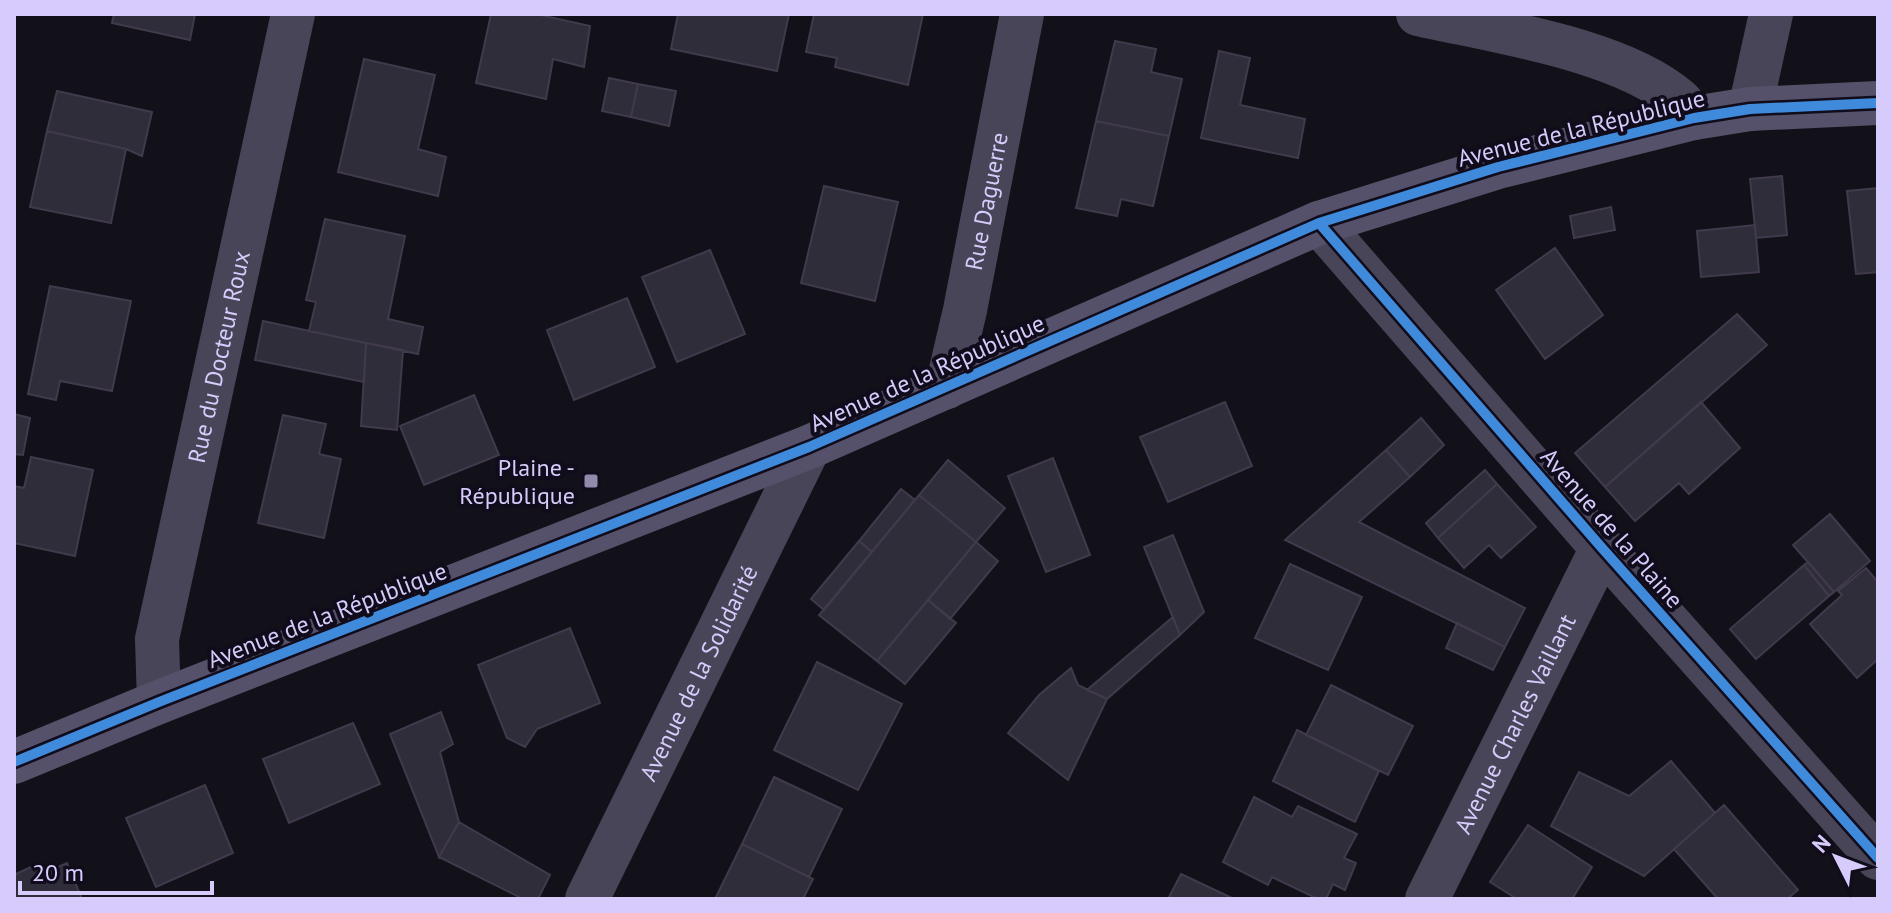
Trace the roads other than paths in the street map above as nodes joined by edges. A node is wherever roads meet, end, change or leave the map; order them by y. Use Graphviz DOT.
graph roads {
  1 [pos="293,14"];
  2 [pos="1022,14"];
  3 [pos="1418,14"];
  4 [pos="1771,14"];
  5 [pos="1878,103"];
  6 [pos="1750,109"];
  7 [pos="1694,118"];
  8 [pos="1319,223"];
  9 [pos="947,387"];
  10 [pos="809,447"];
  11 [pos="1602,548"];
  12 [pos="159,702"];
  13 [pos="14,762"];
  14 [pos="1878,858"];
  15 [pos="587,899"];
  16 [pos="1427,899"];
  1 -- 12 [label="street, Rue du Docteur Roux"];
  2 -- 9 [label="street, Rue Daguerre"];
  3 -- 7 [label="street"];
  4 -- 6 [label="street"];
  5 -- 6 [label="street, Avenue de la République"];
  6 -- 7 [label="street, Avenue de la République"];
  7 -- 8 [label="street, Avenue de la République"];
  8 -- 9 [label="street, Avenue de la République"];
  8 -- 11 [label="street, Avenue de la Plaine"];
  9 -- 10 [label="street, Avenue de la République"];
  10 -- 12 [label="street, Avenue de la République"];
  10 -- 15 [label="street, Avenue de la Solidarité"];
  11 -- 14 [label="street, Avenue de la Plaine"];
  11 -- 16 [label="street, Avenue Charles Vaillant"];
  12 -- 13 [label="street, Avenue de la République"];
}
